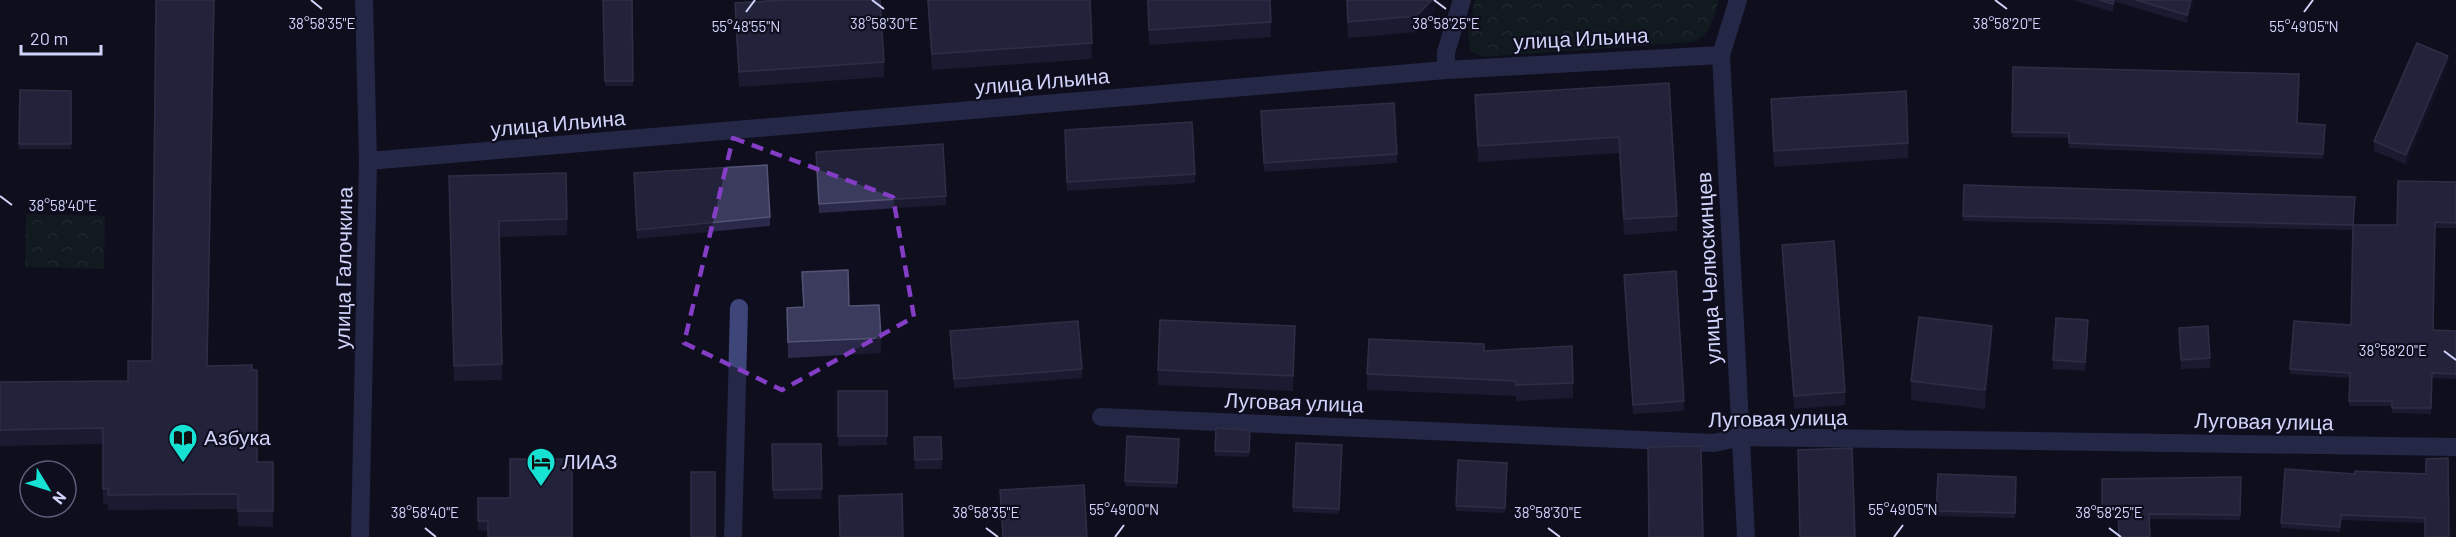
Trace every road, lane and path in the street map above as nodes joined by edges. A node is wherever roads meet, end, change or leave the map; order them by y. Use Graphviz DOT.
graph roads {
  1 [pos="364,0"];
  2 [pos="1462,0"];
  3 [pos="1737,0"];
  4 [pos="1721,55"];
  5 [pos="1446,70"];
  6 [pos="368,161"];
  7 [pos="739,309"];
  8 [pos="1101,417"];
  9 [pos="1741,437"];
  10 [pos="2456,447"];
  11 [pos="360,537"];
  12 [pos="733,537"];
  13 [pos="1746,537"];
  1 -- 6 [label="street, улица Галочкина"];
  2 -- 5 [label="street"];
  3 -- 4 [label="street, улица Челюскинцев"];
  4 -- 5 [label="street, улица Ильина"];
  4 -- 9 [label="street, улица Челюскинцев"];
  5 -- 6 [label="street, улица Ильина"];
  6 -- 11 [label="street, улица Галочкина"];
  7 -- 12 [label="street"];
  8 -- 9 [label="street, Луговая улица"];
  9 -- 10 [label="street, Луговая улица"];
  9 -- 13 [label="street, улица Челюскинцев"];
}
